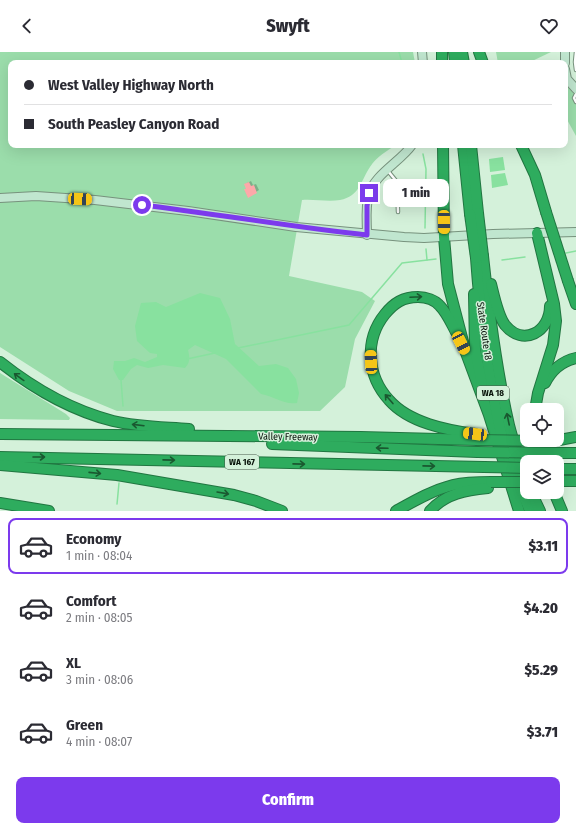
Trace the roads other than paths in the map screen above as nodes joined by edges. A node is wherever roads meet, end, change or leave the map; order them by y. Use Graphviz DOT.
graph roads {
  1 [pos="576,52"];
  2 [pos="576,69"];
  3 [pos="568,80"];
  4 [pos="576,89"];
  5 [pos="576,94"];
  6 [pos="576,102"];
  7 [pos="409,148"];
  8 [pos="443,148"];
  9 [pos="464,148"];
  10 [pos="471,148"];
  11 [pos="522,148"];
  12 [pos="388,171"];
  13 [pos="0,198"];
  14 [pos="398,212"];
  15 [pos="474,213"];
  16 [pos="576,232"];
  17 [pos="537,233"];
  18 [pos="367,235"];
  19 [pos="444,237"];
  20 [pos="479,257"];
  21 [pos="477,271"];
  22 [pos="546,273"];
  23 [pos="576,304"];
  24 [pos="466,353"];
  25 [pos="576,358"];
  26 [pos="0,362"];
  27 [pos="536,403"];
  28 [pos="537,403"];
  29 [pos="489,416"];
  30 [pos="0,434"];
  31 [pos="125,435"];
  32 [pos="476,437"];
  33 [pos="576,437"];
  34 [pos="303,438"];
  35 [pos="564,439"];
  36 [pos="520,441"];
  37 [pos="564,441"];
  38 [pos="576,442"];
  39 [pos="576,453"];
  40 [pos="0,457"];
  41 [pos="520,460"];
  42 [pos="0,465"];
  43 [pos="520,468"];
  44 [pos="564,469"];
  45 [pos="576,469"];
  46 [pos="520,483"];
  47 [pos="492,485"];
  48 [pos="534,499"];
  49 [pos="557,499"];
  50 [pos="0,503"];
  51 [pos="0,510"];
  52 [pos="13,511"];
  53 [pos="49,511"];
  54 [pos="282,511"];
  55 [pos="396,511"];
  56 [pos="430,511"];
  57 [pos="520,511"];
  58 [pos="530,511"];
  59 [pos="540,511"];
  60 [pos="562,511"];
  1 -- 2 [label="lane"];
  3 -- 4 [label="main road"];
  5 -- 6 [label="lane"];
  7 -- 12 [label="main road"];
  8 -- 19 [label="highway"];
  9 -- 15 [label="highway, State Route 18 / WA 18"];
  10 -- 15 [label="highway, State Route 18 / WA 18"];
  11 -- 23 [label="highway, bridge"];
  12 -- 14 [label="lane"];
  12 -- 18 [label="main road"];
  13 -- 18 [label="main road"];
  15 -- 20 [label="highway, State Route 18 / WA 18, bridge"];
  16 -- 17 [label="main road"];
  17 -- 19 [label="main road"];
  17 -- 22 [label="highway"];
  18 -- 19 [label="main road"];
  19 -- 24 [label="highway"];
  20 -- 21 [label="highway, State Route 18 / WA 18"];
  20 -- 22 [label="highway"];
  41 -- 20 [label="highway, State Route 18 / WA 18, one-way"];
  21 -- 29 [label="highway"];
  21 -- 58 [label="highway, State Route 18 / WA 18"];
  22 -- 27 [label="highway"];
  24 -- 29 [label="highway"];
  32 -- 24 [label="highway, one-way"];
  25 -- 28 [label="highway"];
  34 -- 26 [label="highway, one-way"];
  29 -- 57 [label="highway"];
  30 -- 31 [label="highway, Valley Freeway"];
  31 -- 34 [label="highway, Valley Freeway"];
  39 -- 31 [label="highway, one-way, bridge"];
  32 -- 34 [label="highway, Valley Freeway"];
  32 -- 36 [label="highway, bridge"];
  33 -- 35 [label="highway"];
  37 -- 38 [label="highway"];
  40 -- 43 [label="highway, WA 167, one-way, bridge"];
  42 -- 54 [label="highway, one-way"];
  44 -- 45 [label="highway"];
  46 -- 47 [label="highway, bridge"];
  47 -- 55 [label="highway"];
  47 -- 56 [label="highway"];
  48 -- 59 [label="highway"];
  49 -- 60 [label="highway"];
  50 -- 53 [label="highway"];
  51 -- 52 [label="highway"];
}
